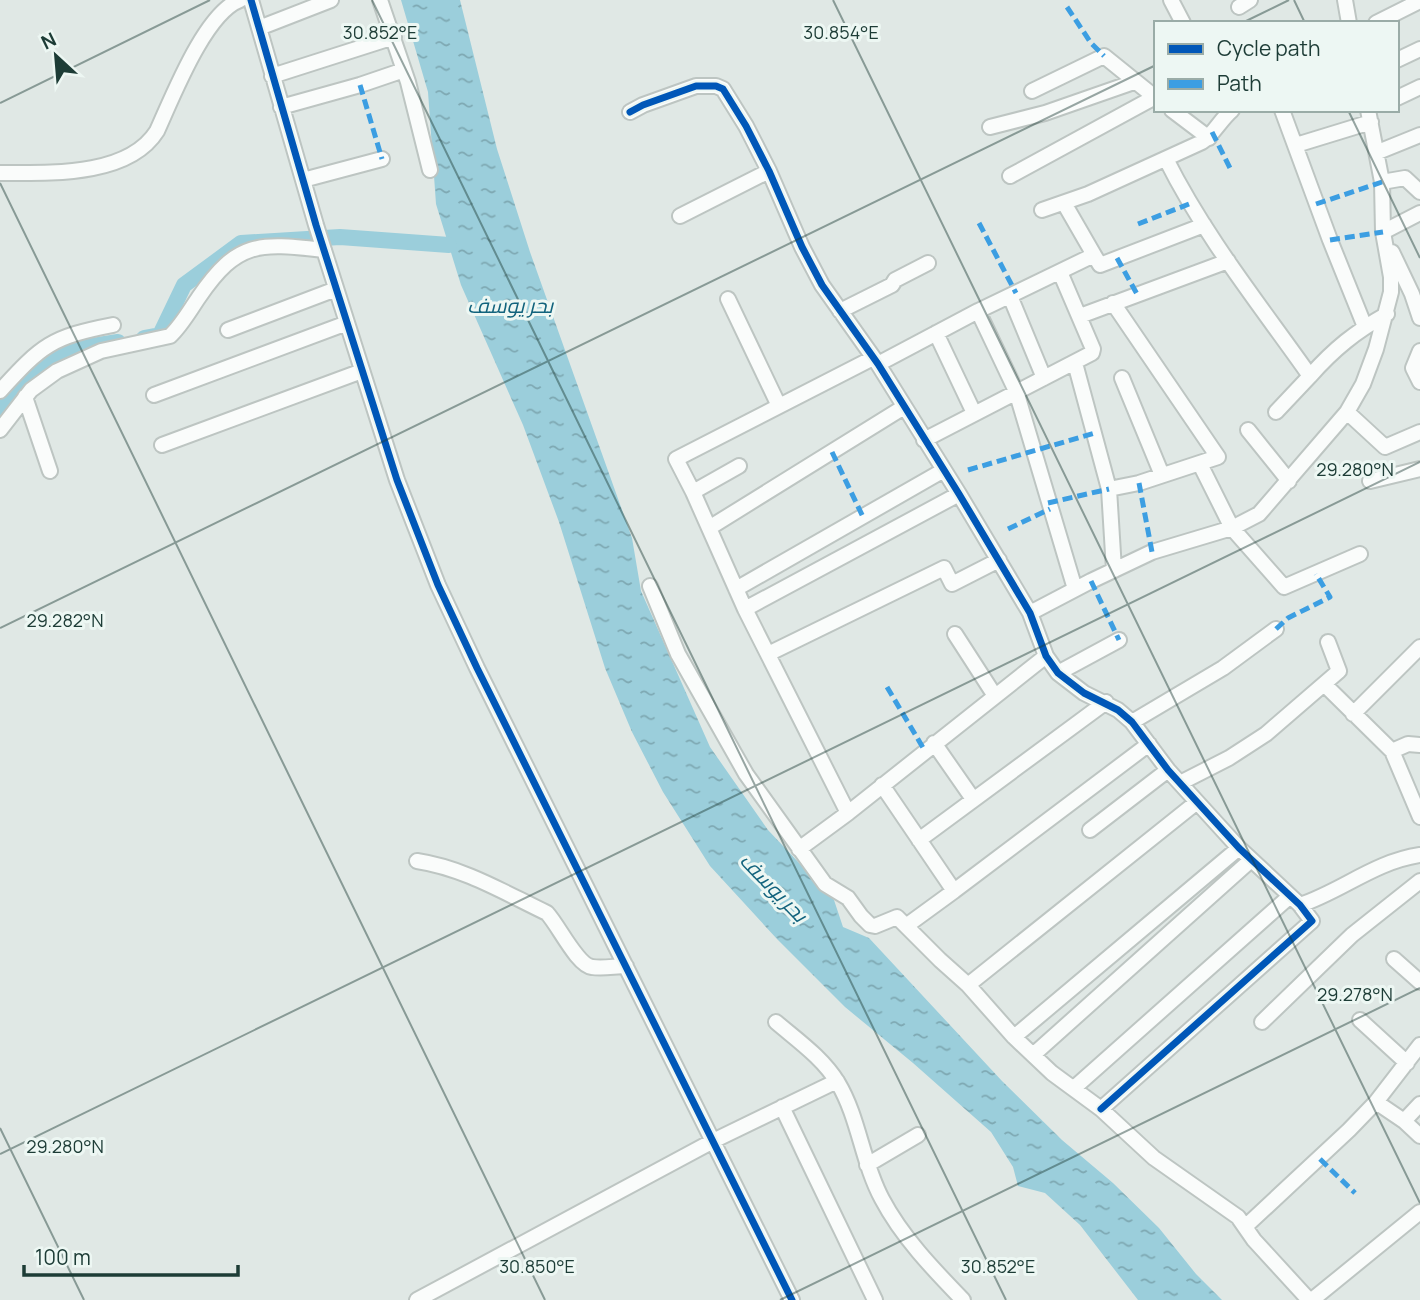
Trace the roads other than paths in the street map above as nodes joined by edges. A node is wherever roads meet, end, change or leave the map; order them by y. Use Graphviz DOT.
graph roads {
  1 [pos="240,0"];
  2 [pos="251,0"];
  3 [pos="331,0"];
  4 [pos="380,0"];
  5 [pos="1171,0"];
  6 [pos="1345,0"];
  7 [pos="1420,1"];
  8 [pos="1183,21"];
  9 [pos="1349,21"];
  10 [pos="1380,21"];
  11 [pos="259,28"];
  12 [pos="394,37"];
  13 [pos="1420,49"];
  14 [pos="1399,59"];
  15 [pos="404,70"];
  16 [pos="272,76"];
  17 [pos="1134,82"];
  18 [pos="1420,87"];
  19 [pos="1032,91"];
  20 [pos="1154,97"];
  21 [pos="1399,97"];
  22 [pos="1154,99"];
  23 [pos="281,107"];
  24 [pos="630,112"];
  25 [pos="1175,112"];
  26 [pos="1230,112"];
  27 [pos="1283,112"];
  28 [pos="1370,114"];
  29 [pos="990,127"];
  30 [pos="1420,135"];
  31 [pos="1209,138"];
  32 [pos="1296,145"];
  33 [pos="1378,152"];
  34 [pos="382,159"];
  35 [pos="1166,159"];
  36 [pos="430,170"];
  37 [pos="769,171"];
  38 [pos="0,173"];
  39 [pos="1010,176"];
  40 [pos="303,180"];
  41 [pos="1382,182"];
  42 [pos="1420,192"];
  43 [pos="1064,203"];
  44 [pos="1042,210"];
  45 [pos="1420,213"];
  46 [pos="680,216"];
  47 [pos="1204,225"];
  48 [pos="1383,232"];
  49 [pos="323,247"];
  50 [pos="1094,255"];
  51 [pos="1228,261"];
  52 [pos="928,263"];
  53 [pos="1060,272"];
  54 [pos="336,289"];
  55 [pos="1391,292"];
  56 [pos="1416,293"];
  57 [pos="1010,296"];
  58 [pos="728,299"];
  59 [pos="1113,303"];
  60 [pos="839,311"];
  61 [pos="978,311"];
  62 [pos="1387,314"];
  63 [pos="1080,316"];
  64 [pos="1420,318"];
  65 [pos="347,323"];
  66 [pos="113,325"];
  67 [pos="1365,327"];
  68 [pos="228,330"];
  69 [pos="936,333"];
  70 [pos="1420,351"];
  71 [pos="875,361"];
  72 [pos="1075,363"];
  73 [pos="362,371"];
  74 [pos="1310,376"];
  75 [pos="1044,378"];
  76 [pos="1122,378"];
  77 [pos="1420,382"];
  78 [pos="0,391"];
  79 [pos="1016,391"];
  80 [pos="154,395"];
  81 [pos="25,397"];
  82 [pos="779,406"];
  83 [pos="904,407"];
  84 [pos="1276,412"];
  85 [pos="1347,412"];
  86 [pos="974,413"];
  87 [pos="0,430"];
  88 [pos="1248,430"];
  89 [pos="1420,432"];
  90 [pos="924,440"];
  91 [pos="162,445"];
  92 [pos="1200,464"];
  93 [pos="739,466"];
  94 [pos="944,470"];
  95 [pos="1420,470"];
  96 [pos="50,471"];
  97 [pos="1162,475"];
  98 [pos="1289,481"];
  99 [pos="1370,481"];
  100 [pos="1109,489"];
  101 [pos="693,492"];
  102 [pos="959,494"];
  103 [pos="709,528"];
  104 [pos="1232,528"];
  105 [pos="1360,554"];
  106 [pos="999,560"];
  107 [pos="1114,570"];
  108 [pos="650,586"];
  109 [pos="736,589"];
  110 [pos="1074,589"];
  111 [pos="745,609"];
  112 [pos="1030,613"];
  113 [pos="1276,629"];
  114 [pos="955,634"];
  115 [pos="1119,640"];
  116 [pos="1328,642"];
  117 [pos="1420,647"];
  118 [pos="768,654"];
  119 [pos="1046,656"];
  120 [pos="1058,673"];
  121 [pos="1324,684"];
  122 [pos="995,696"];
  123 [pos="1106,702"];
  124 [pos="1353,714"];
  125 [pos="1132,722"];
  126 [pos="934,743"];
  127 [pos="1149,744"];
  128 [pos="1420,745"];
  129 [pos="1392,751"];
  130 [pos="1168,770"];
  131 [pos="1180,783"];
  132 [pos="882,785"];
  133 [pos="973,799"];
  134 [pos="1197,802"];
  135 [pos="1419,812"];
  136 [pos="848,813"];
  137 [pos="1090,830"];
  138 [pos="919,840"];
  139 [pos="1239,848"];
  140 [pos="799,849"];
  141 [pos="1420,855"];
  142 [pos="1251,860"];
  143 [pos="417,861"];
  144 [pos="1420,881"];
  145 [pos="954,891"];
  146 [pos="1294,901"];
  147 [pos="906,926"];
  148 [pos="1394,959"];
  149 [pos="625,966"];
  150 [pos="1420,982"];
  151 [pos="968,985"];
  152 [pos="1360,1020"];
  153 [pos="776,1022"];
  154 [pos="1262,1022"];
  155 [pos="1014,1037"];
  156 [pos="1420,1045"];
  157 [pos="1033,1055"];
  158 [pos="1407,1063"];
  159 [pos="837,1081"];
  160 [pos="1074,1088"];
  161 [pos="1376,1101"];
  162 [pos="1420,1104"];
  163 [pos="782,1107"];
  164 [pos="1101,1109"];
  165 [pos="1404,1121"];
  166 [pos="918,1135"];
  167 [pos="1420,1136"];
  168 [pos="713,1141"];
  169 [pos="867,1165"];
  170 [pos="1420,1212"];
  171 [pos="1246,1226"];
  172 [pos="416,1300"];
  173 [pos="792,1300"];
  174 [pos="875,1300"];
  175 [pos="963,1300"];
  176 [pos="1310,1300"];
  1 -- 38 [label="street"];
  2 -- 11 [label="street"];
  3 -- 11 [label="street"];
  4 -- 12 [label="street"];
  5 -- 8 [label="street"];
  6 -- 9 [label="street"];
  7 -- 10 [label="street"];
  11 -- 16 [label="street"];
  12 -- 15 [label="street"];
  12 -- 16 [label="street"];
  13 -- 14 [label="street"];
  15 -- 23 [label="street"];
  15 -- 36 [label="street"];
  16 -- 23 [label="street"];
  17 -- 19 [label="street"];
  17 -- 20 [label="street"];
  17 -- 29 [label="street"];
  18 -- 21 [label="street"];
  22 -- 39 [label="street"];
  23 -- 40 [label="street"];
  24 -- 37 [label="street"];
  25 -- 31 [label="street"];
  26 -- 31 [label="street"];
  27 -- 32 [label="street"];
  28 -- 32 [label="street"];
  28 -- 33 [label="street"];
  30 -- 33 [label="street"];
  31 -- 35 [label="street"];
  32 -- 67 [label="street"];
  33 -- 41 [label="street"];
  34 -- 40 [label="street"];
  35 -- 43 [label="street"];
  35 -- 47 [label="street"];
  37 -- 46 [label="street"];
  37 -- 60 [label="street"];
  40 -- 49 [label="street"];
  41 -- 42 [label="street"];
  41 -- 48 [label="street"];
  43 -- 44 [label="street"];
  43 -- 50 [label="street"];
  45 -- 48 [label="street"];
  47 -- 50 [label="street"];
  47 -- 51 [label="street"];
  48 -- 55 [label="street"];
  48 -- 56 [label="street"];
  49 -- 54 [label="street"];
  49 -- 81 [label="street"];
  50 -- 53 [label="street"];
  51 -- 59 [label="street"];
  51 -- 74 [label="street"];
  52 -- 60 [label="street"];
  53 -- 57 [label="street"];
  53 -- 63 [label="street"];
  54 -- 65 [label="street"];
  54 -- 68 [label="street"];
  55 -- 56 [label="street"];
  55 -- 62 [label="street"];
  56 -- 64 [label="street"];
  57 -- 61 [label="street"];
  57 -- 75 [label="street"];
  58 -- 82 [label="street"];
  59 -- 63 [label="street"];
  59 -- 92 [label="street"];
  60 -- 71 [label="street"];
  61 -- 69 [label="street"];
  61 -- 79 [label="street"];
  62 -- 67 [label="street"];
  62 -- 85 [label="street"];
  63 -- 72 [label="street"];
  65 -- 73 [label="street"];
  65 -- 80 [label="street"];
  66 -- 78 [label="street"];
  67 -- 74 [label="street"];
  69 -- 71 [label="street"];
  69 -- 86 [label="street"];
  70 -- 77 [label="street"];
  71 -- 82 [label="street"];
  71 -- 83 [label="street"];
  72 -- 75 [label="street"];
  72 -- 100 [label="street"];
  73 -- 91 [label="street"];
  73 -- 149 [label="street"];
  74 -- 84 [label="street"];
  75 -- 79 [label="street"];
  76 -- 97 [label="street"];
  79 -- 86 [label="street"];
  79 -- 110 [label="street"];
  81 -- 87 [label="street"];
  81 -- 96 [label="street"];
  82 -- 101 [label="street"];
  83 -- 90 [label="street"];
  83 -- 103 [label="street"];
  85 -- 89 [label="street"];
  85 -- 98 [label="street"];
  86 -- 90 [label="street"];
  88 -- 98 [label="street"];
  90 -- 94 [label="street"];
  92 -- 97 [label="street"];
  92 -- 104 [label="street"];
  93 -- 101 [label="street"];
  94 -- 102 [label="street"];
  94 -- 109 [label="street"];
  95 -- 99 [label="street"];
  97 -- 100 [label="street"];
  98 -- 104 [label="street"];
  100 -- 107 [label="street"];
  101 -- 103 [label="street"];
  102 -- 106 [label="street"];
  102 -- 111 [label="street"];
  103 -- 109 [label="street"];
  104 -- 105 [label="street"];
  104 -- 107 [label="street"];
  106 -- 112 [label="street"];
  106 -- 118 [label="street"];
  107 -- 110 [label="street"];
  108 -- 140 [label="street"];
  109 -- 111 [label="street"];
  110 -- 112 [label="street"];
  111 -- 118 [label="street"];
  112 -- 119 [label="street"];
  113 -- 125 [label="street"];
  114 -- 122 [label="street"];
  115 -- 120 [label="street"];
  116 -- 121 [label="street"];
  117 -- 124 [label="street"];
  118 -- 136 [label="street"];
  119 -- 120 [label="street"];
  119 -- 122 [label="street"];
  120 -- 123 [label="street"];
  121 -- 124 [label="street"];
  121 -- 131 [label="street"];
  122 -- 126 [label="street"];
  123 -- 125 [label="street"];
  123 -- 133 [label="street"];
  124 -- 129 [label="street"];
  125 -- 127 [label="street"];
  126 -- 132 [label="street"];
  126 -- 133 [label="street"];
  127 -- 130 [label="street"];
  127 -- 145 [label="street"];
  128 -- 129 [label="street"];
  129 -- 135 [label="street"];
  130 -- 131 [label="street"];
  130 -- 137 [label="street"];
  131 -- 134 [label="street"];
  132 -- 136 [label="street"];
  132 -- 138 [label="street"];
  133 -- 138 [label="street"];
  134 -- 139 [label="street"];
  134 -- 151 [label="street"];
  136 -- 140 [label="street"];
  138 -- 145 [label="street"];
  139 -- 142 [label="street"];
  139 -- 155 [label="street"];
  140 -- 147 [label="street"];
  141 -- 146 [label="street"];
  142 -- 146 [label="street"];
  142 -- 157 [label="street"];
  143 -- 149 [label="street"];
  144 -- 154 [label="street"];
  145 -- 147 [label="street"];
  146 -- 160 [label="street"];
  146 -- 164 [label="street"];
  147 -- 151 [label="street"];
  148 -- 150 [label="street"];
  149 -- 168 [label="street"];
  151 -- 155 [label="street"];
  152 -- 158 [label="street"];
  153 -- 159 [label="street"];
  155 -- 157 [label="street"];
  156 -- 158 [label="street"];
  157 -- 160 [label="street"];
  158 -- 161 [label="street"];
  159 -- 163 [label="street"];
  159 -- 169 [label="street"];
  160 -- 164 [label="street"];
  161 -- 165 [label="street"];
  161 -- 171 [label="street"];
  162 -- 165 [label="street"];
  163 -- 168 [label="street"];
  163 -- 174 [label="street"];
  164 -- 171 [label="street"];
  165 -- 167 [label="street"];
  166 -- 169 [label="street"];
  168 -- 172 [label="street"];
  168 -- 173 [label="street"];
  169 -- 175 [label="street"];
  170 -- 176 [label="street"];
  171 -- 176 [label="street"];
}
